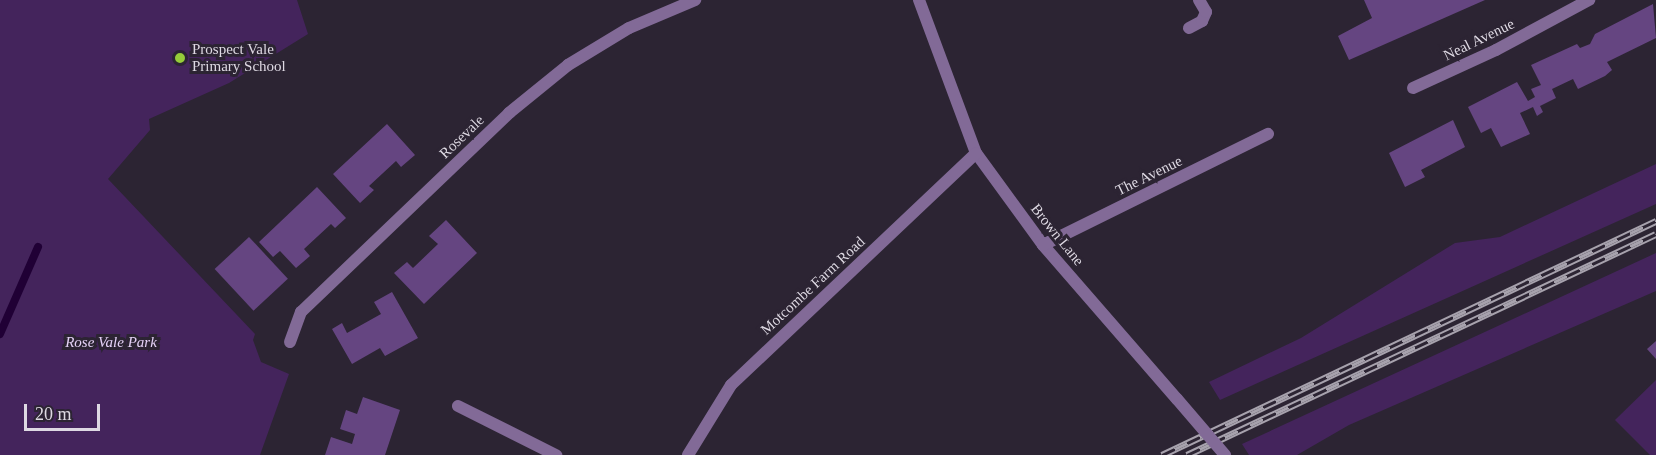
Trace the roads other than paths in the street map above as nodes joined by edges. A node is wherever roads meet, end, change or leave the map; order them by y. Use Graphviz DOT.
graph roads {
  1 [pos="695,0"];
  2 [pos="919,0"];
  3 [pos="1199,0"];
  4 [pos="1589,0"];
  5 [pos="1189,28"];
  6 [pos="1413,88"];
  7 [pos="1268,134"];
  8 [pos="976,153"];
  9 [pos="1043,245"];
  10 [pos="290,342"];
  11 [pos="458,406"];
  12 [pos="556,455"];
  13 [pos="688,455"];
  14 [pos="1225,455"];
  1 -- 10 [label="street, Rosevale"];
  2 -- 8 [label="street, Brown Lane"];
  3 -- 5 [label="street"];
  4 -- 6 [label="street, Neal Avenue"];
  7 -- 9 [label="street, The Avenue"];
  8 -- 9 [label="street, Brown Lane"];
  8 -- 13 [label="street, Motcombe Farm Road"];
  9 -- 14 [label="street, Brown Lane, bridge"];
  11 -- 12 [label="street"];
}
